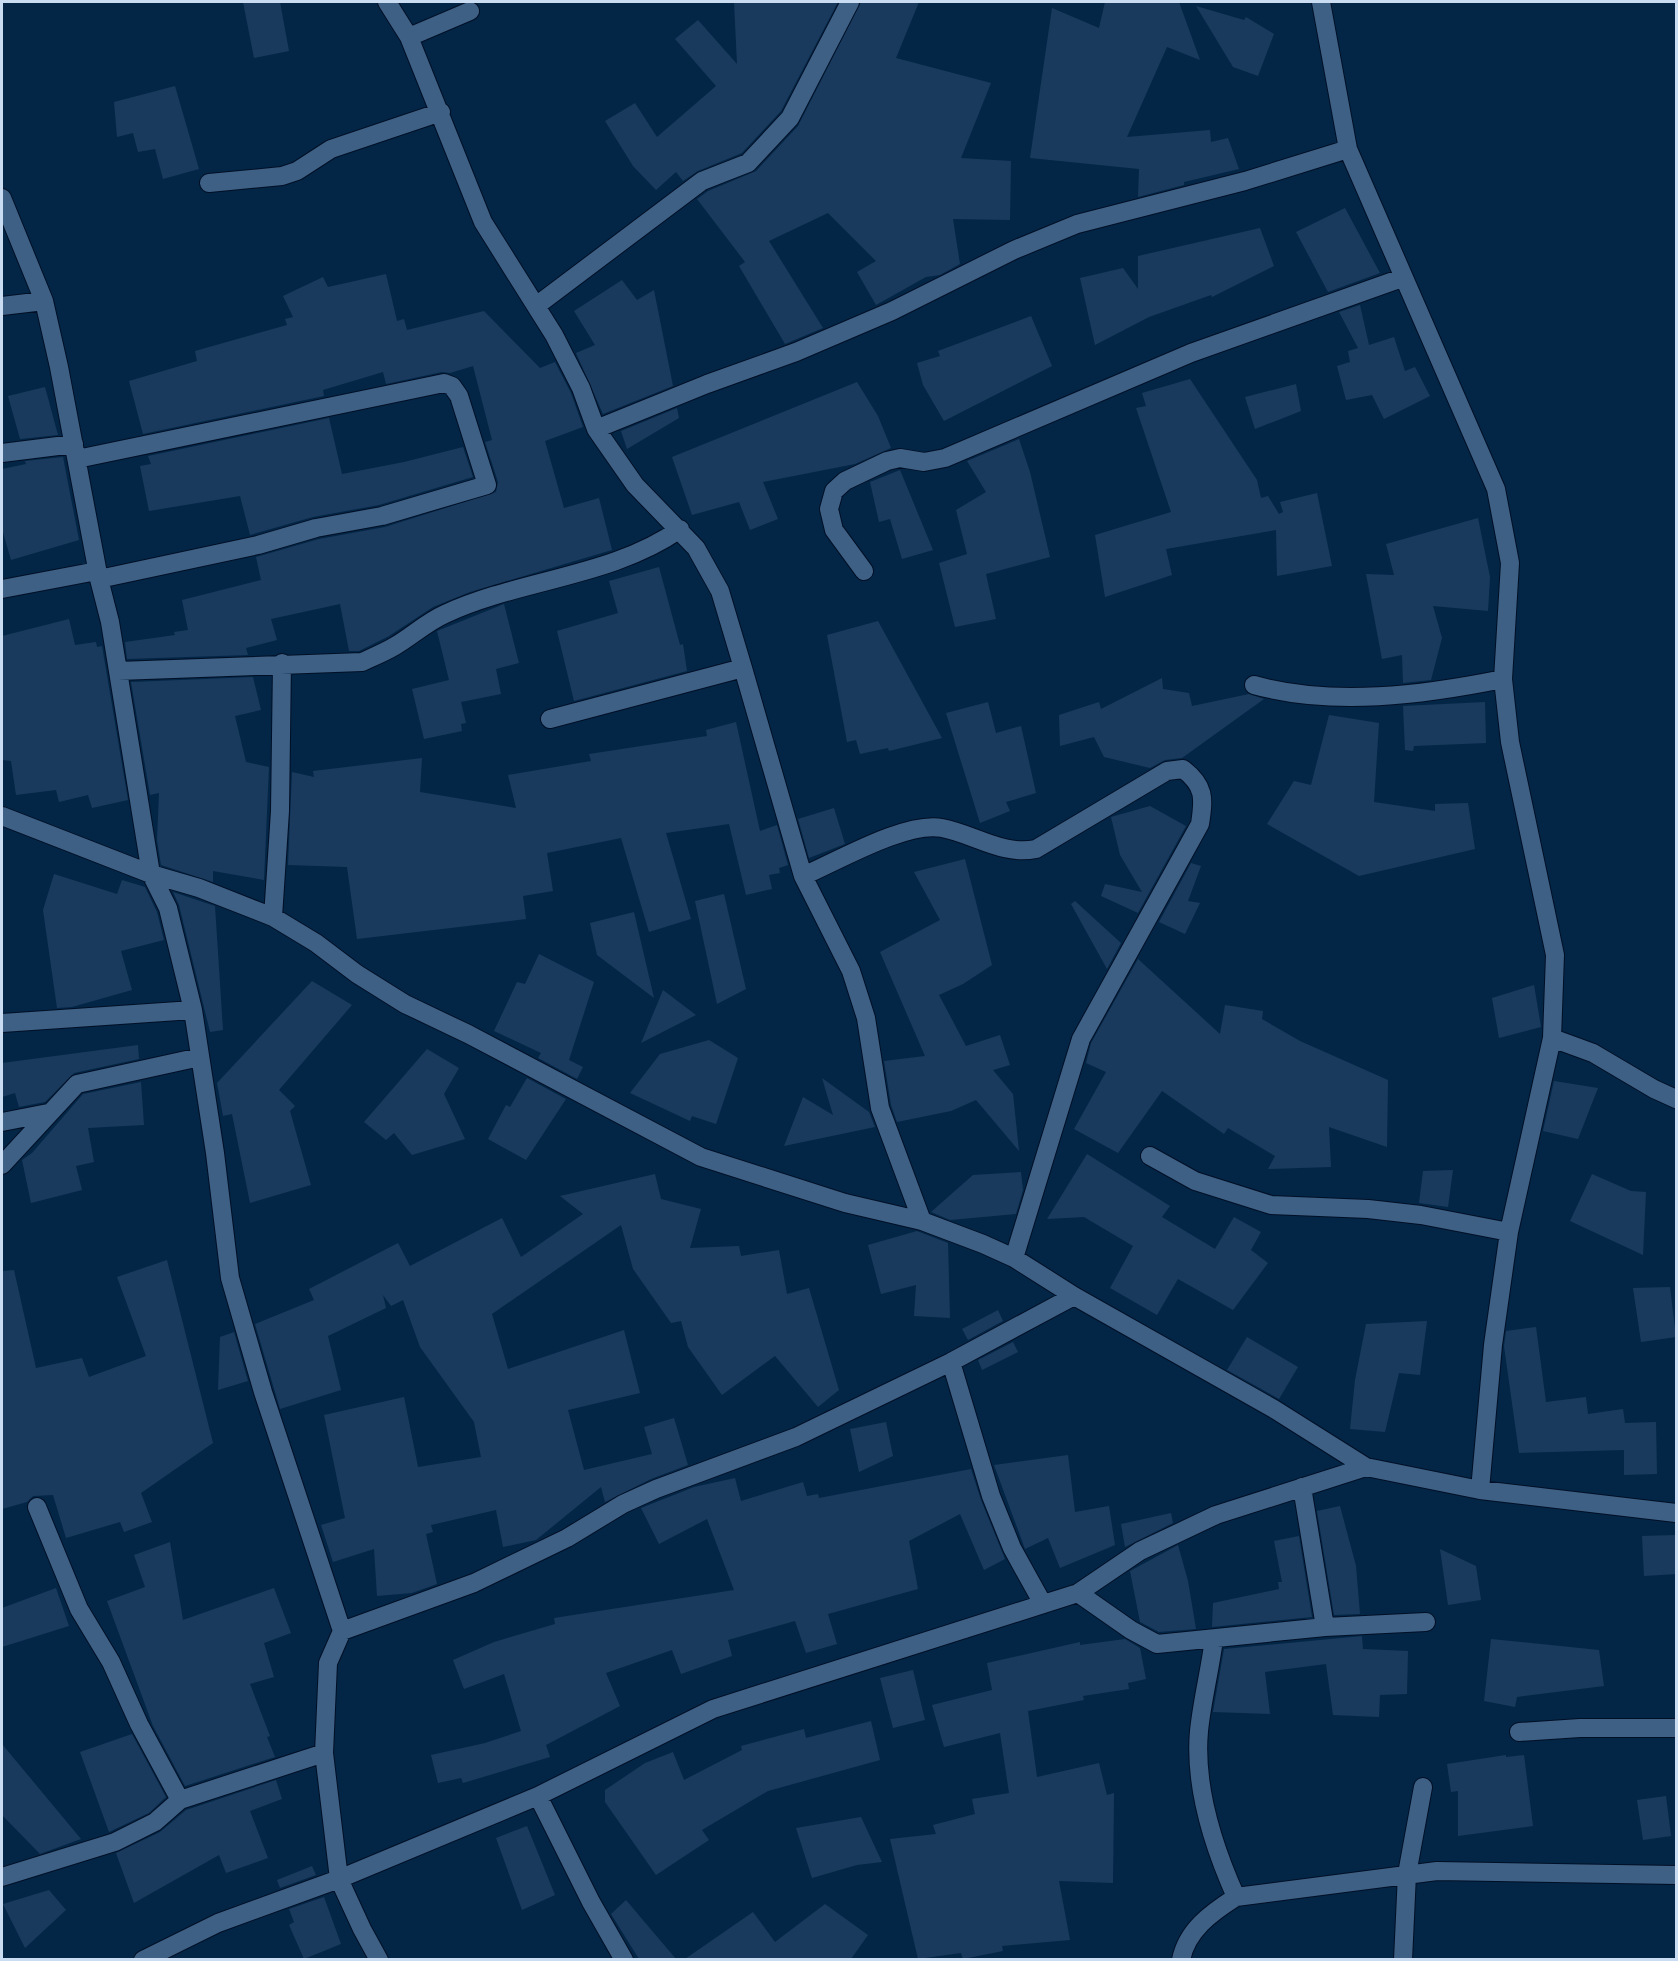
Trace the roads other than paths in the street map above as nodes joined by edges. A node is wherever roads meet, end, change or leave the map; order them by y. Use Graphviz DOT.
graph roads {
  1 [pos="387,2"];
  2 [pos="850,2"];
  3 [pos="1321,2"];
  4 [pos="470,11"];
  5 [pos="409,37"];
  6 [pos="441,112"];
  7 [pos="1348,149"];
  8 [pos="208,183"];
  9 [pos="2,198"];
  10 [pos="1402,278"];
  11 [pos="44,301"];
  12 [pos="2,306"];
  13 [pos="536,306"];
  14 [pos="596,429"];
  15 [pos="76,452"];
  16 [pos="2,453"];
  17 [pos="680,529"];
  18 [pos="864,572"];
  19 [pos="98,575"];
  20 [pos="2,589"];
  21 [pos="282,663"];
  22 [pos="743,668"];
  23 [pos="118,670"];
  24 [pos="1503,679"];
  25 [pos="1254,685"];
  26 [pos="550,719"];
  27 [pos="2,816"];
  28 [pos="151,874"];
  29 [pos="803,876"];
  30 [pos="273,917"];
  31 [pos="193,1010"];
  32 [pos="2,1023"];
  33 [pos="1552,1038"];
  34 [pos="200,1057"];
  35 [pos="1677,1099"];
  36 [pos="48,1113"];
  37 [pos="2,1122"];
  38 [pos="1149,1156"];
  39 [pos="2,1165"];
  40 [pos="922,1221"];
  41 [pos="1509,1232"];
  42 [pos="1014,1258"];
  43 [pos="1074,1296"];
  44 [pos="951,1362"];
  45 [pos="1366,1467"];
  46 [pos="1302,1487"];
  47 [pos="1480,1490"];
  48 [pos="37,1507"];
  49 [pos="1677,1513"];
  50 [pos="1078,1593"];
  51 [pos="1042,1604"];
  52 [pos="1426,1622"];
  53 [pos="1325,1627"];
  54 [pos="342,1631"];
  55 [pos="1214,1639"];
  56 [pos="1677,1728"];
  57 [pos="1519,1732"];
  58 [pos="324,1753"];
  59 [pos="1423,1787"];
  60 [pos="538,1796"];
  61 [pos="180,1800"];
  62 [pos="1407,1874"];
  63 [pos="1677,1875"];
  64 [pos="2,1877"];
  65 [pos="339,1879"];
  66 [pos="1236,1897"];
  67 [pos="142,1959"];
  68 [pos="379,1959"];
  69 [pos="624,1959"];
  70 [pos="1181,1959"];
  71 [pos="1403,1959"];
  1 -- 5 [label="street"];
  2 -- 13 [label="street"];
  3 -- 7 [label="street"];
  4 -- 5 [label="street"];
  5 -- 6 [label="street"];
  6 -- 8 [label="street"];
  6 -- 13 [label="street"];
  7 -- 10 [label="street"];
  7 -- 14 [label="street"];
  9 -- 11 [label="street"];
  10 -- 18 [label="street"];
  10 -- 24 [label="street"];
  11 -- 12 [label="street"];
  11 -- 15 [label="street"];
  13 -- 14 [label="street"];
  14 -- 17 [label="street"];
  15 -- 16 [label="street"];
  15 -- 19 [label="street"];
  15 -- 19 [label="street"];
  17 -- 21 [label="street"];
  17 -- 22 [label="street"];
  19 -- 20 [label="street"];
  19 -- 23 [label="street"];
  21 -- 23 [label="street"];
  21 -- 30 [label="street"];
  22 -- 26 [label="street"];
  22 -- 29 [label="street"];
  23 -- 28 [label="street"];
  24 -- 25 [label="street"];
  24 -- 33 [label="street"];
  27 -- 28 [label="street"];
  28 -- 30 [label="street"];
  28 -- 31 [label="street"];
  29 -- 40 [label="street"];
  29 -- 42 [label="street"];
  30 -- 40 [label="street"];
  31 -- 32 [label="street"];
  31 -- 34 [label="street"];
  33 -- 35 [label="street"];
  33 -- 41 [label="street"];
  34 -- 36 [label="street"];
  34 -- 54 [label="street"];
  36 -- 37 [label="street"];
  36 -- 39 [label="street"];
  38 -- 41 [label="street"];
  40 -- 42 [label="street"];
  41 -- 47 [label="street"];
  42 -- 43 [label="street"];
  43 -- 44 [label="street"];
  43 -- 45 [label="street"];
  44 -- 51 [label="street"];
  44 -- 54 [label="street"];
  45 -- 46 [label="street"];
  45 -- 47 [label="street"];
  46 -- 50 [label="street"];
  46 -- 53 [label="street"];
  47 -- 49 [label="street"];
  48 -- 61 [label="street"];
  50 -- 51 [label="street"];
  50 -- 55 [label="street"];
  51 -- 60 [label="street"];
  52 -- 53 [label="street"];
  53 -- 55 [label="street"];
  54 -- 58 [label="street"];
  55 -- 66 [label="street"];
  56 -- 57 [label="street"];
  58 -- 61 [label="street"];
  58 -- 65 [label="street"];
  59 -- 62 [label="street"];
  60 -- 65 [label="street"];
  60 -- 69 [label="street"];
  61 -- 64 [label="street"];
  62 -- 63 [label="street"];
  62 -- 66 [label="street"];
  62 -- 71 [label="street"];
  65 -- 67 [label="street"];
  65 -- 68 [label="street"];
  66 -- 70 [label="street"];
}
